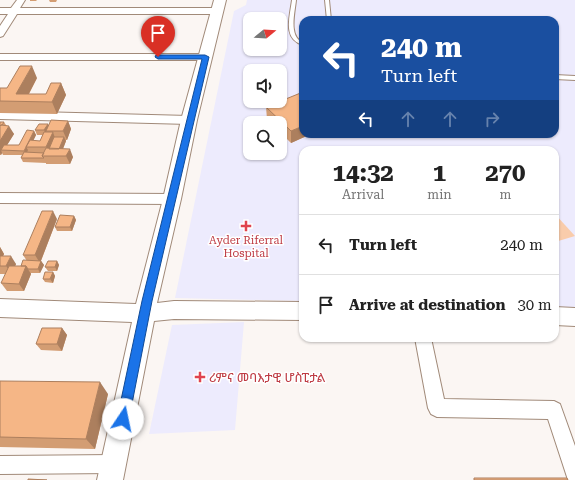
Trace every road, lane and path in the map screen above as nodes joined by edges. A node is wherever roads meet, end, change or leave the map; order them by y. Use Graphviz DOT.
graph roads {
  1 [pos="21,0"];
  2 [pos="294,0"];
  3 [pos="327,0"];
  4 [pos="218,6"];
  5 [pos="0,12"];
  6 [pos="15,12"];
  7 [pos="329,16"];
  8 [pos="0,34"];
  9 [pos="299,44"];
  10 [pos="0,57"];
  11 [pos="205,57"];
  12 [pos="559,77"];
  13 [pos="575,78"];
  14 [pos="0,115"];
  15 [pos="189,120"];
  16 [pos="0,198"];
  17 [pos="172,199"];
  18 [pos="0,296"];
  19 [pos="146,307"];
  20 [pos="0,308"];
  21 [pos="299,311"];
  22 [pos="559,316"];
  23 [pos="575,317"];
  24 [pos="424,342"];
  25 [pos="0,465"];
  26 [pos="112,472"];
  27 [pos="575,475"];
  1 -- 6 [label="street"];
  2 -- 9 [label="lane"];
  3 -- 7 [label="lane"];
  4 -- 6 [label="street"];
  4 -- 11 [label="street"];
  5 -- 6 [label="street"];
  6 -- 8 [label="street"];
  10 -- 11 [label="street"];
  11 -- 15 [label="street"];
  12 -- 13 [label="lane"];
  14 -- 15 [label="street"];
  15 -- 17 [label="street"];
  16 -- 17 [label="street"];
  17 -- 19 [label="street"];
  18 -- 19 [label="street"];
  19 -- 20 [label="street"];
  19 -- 21 [label="street"];
  19 -- 26 [label="street"];
  22 -- 23 [label="street"];
  24 -- 27 [label="street"];
  25 -- 26 [label="street"];
}
